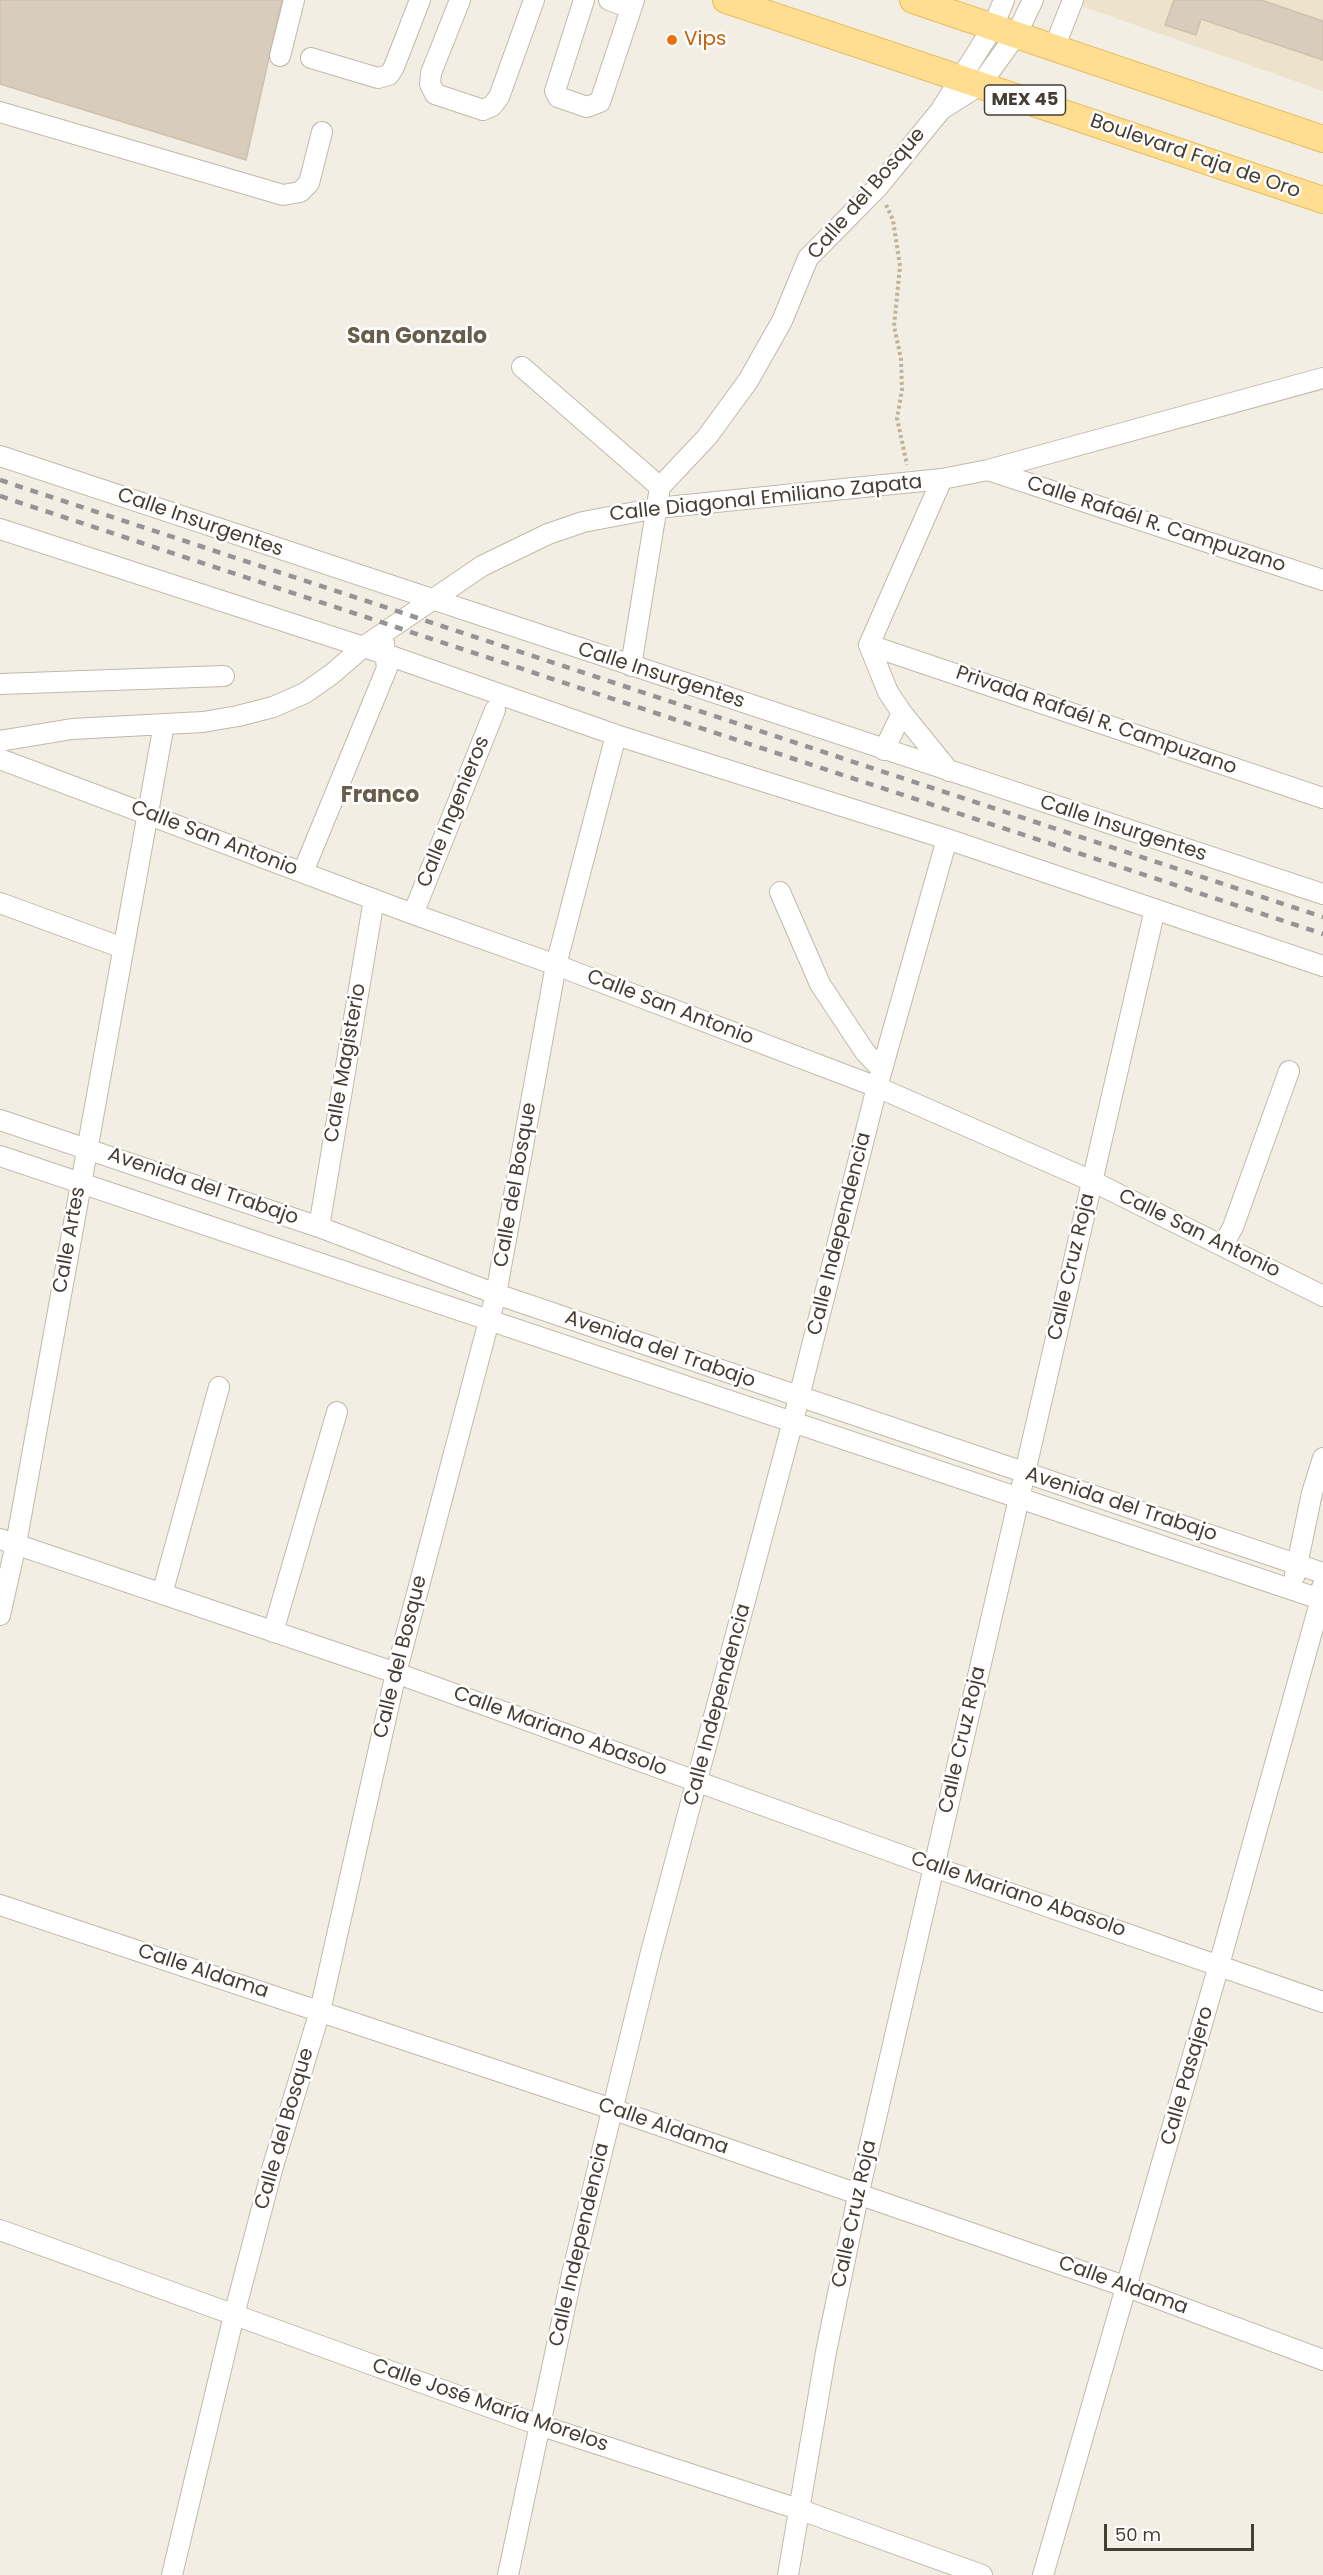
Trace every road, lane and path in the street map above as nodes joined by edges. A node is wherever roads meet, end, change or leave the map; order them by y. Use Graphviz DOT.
graph roads {
  1 [pos="294,0"];
  2 [pos="420,0"];
  3 [pos="460,0"];
  4 [pos="534,0"];
  5 [pos="584,0"];
  6 [pos="609,0"];
  7 [pos="726,0"];
  8 [pos="913,0"];
  9 [pos="1004,0"];
  10 [pos="1033,0"];
  11 [pos="1073,0"];
  12 [pos="632,4"];
  13 [pos="1004,31"];
  14 [pos="1054,48"];
  15 [pos="280,56"];
  16 [pos="311,58"];
  17 [pos="970,81"];
  18 [pos="0,112"];
  19 [pos="322,132"];
  20 [pos="1323,139"];
  21 [pos="878,188"];
  22 [pos="1323,200"];
  23 [pos="522,367"];
  24 [pos="1323,378"];
  25 [pos="0,456"];
  26 [pos="988,470"];
  27 [pos="942,479"];
  28 [pos="912,483"];
  29 [pos="660,487"];
  30 [pos="657,508"];
  31 [pos="0,529"];
  32 [pos="1323,580"];
  33 [pos="430,600"];
  34 [pos="382,634"];
  35 [pos="869,645"];
  36 [pos="363,647"];
  37 [pos="386,661"];
  38 [pos="631,666"];
  39 [pos="224,676"];
  40 [pos="0,684"];
  41 [pos="495,710"];
  42 [pos="902,713"];
  43 [pos="164,724"];
  44 [pos="616,735"];
  45 [pos="0,741"];
  46 [pos="884,750"];
  47 [pos="0,759"];
  48 [pos="949,771"];
  49 [pos="1323,798"];
  50 [pos="147,813"];
  51 [pos="947,839"];
  52 [pos="303,872"];
  53 [pos="780,892"];
  54 [pos="1323,894"];
  55 [pos="374,899"];
  56 [pos="0,903"];
  57 [pos="1155,909"];
  58 [pos="413,914"];
  59 [pos="123,948"];
  60 [pos="556,965"];
  61 [pos="1323,966"];
  62 [pos="1289,1071"];
  63 [pos="880,1079"];
  64 [pos="0,1120"];
  65 [pos="87,1148"];
  66 [pos="0,1156"];
  67 [pos="1092,1181"];
  68 [pos="80,1182"];
  69 [pos="319,1227"];
  70 [pos="1223,1245"];
  71 [pos="496,1294"];
  72 [pos="1323,1296"];
  73 [pos="488,1320"];
  74 [pos="219,1387"];
  75 [pos="799,1397"];
  76 [pos="337,1413"];
  77 [pos="793,1422"];
  78 [pos="1323,1458"];
  79 [pos="1025,1473"];
  80 [pos="1020,1497"];
  81 [pos="8,1541"];
  82 [pos="1297,1564"];
  83 [pos="1323,1574"];
  84 [pos="1291,1589"];
  85 [pos="162,1594"];
  86 [pos="1322,1600"];
  87 [pos="0,1615"];
  88 [pos="273,1632"];
  89 [pos="396,1673"];
  90 [pos="697,1781"];
  91 [pos="934,1867"];
  92 [pos="0,1905"];
  93 [pos="1219,1965"];
  94 [pos="1323,2002"];
  95 [pos="320,2011"];
  96 [pos="612,2109"];
  97 [pos="858,2196"];
  98 [pos="0,2230"];
  99 [pos="1127,2287"];
  100 [pos="234,2316"];
  101 [pos="1323,2360"];
  102 [pos="538,2425"];
  103 [pos="798,2510"];
  104 [pos="172,2575"];
  105 [pos="508,2575"];
  106 [pos="788,2575"];
  107 [pos="982,2575"];
  108 [pos="1043,2575"];
  1 -- 15 [label="street"];
  2 -- 16 [label="street"];
  3 -- 4 [label="street"];
  5 -- 12 [label="street"];
  6 -- 12 [label="street"];
  7 -- 17 [label="main road, Boulevard Faja de Oro / MEX 45"];
  8 -- 13 [label="main road"];
  9 -- 13 [label="street"];
  10 -- 13 [label="street"];
  11 -- 14 [label="street"];
  13 -- 14 [label="main road"];
  13 -- 17 [label="street, Calle del Bosque"];
  14 -- 20 [label="main road"];
  17 -- 21 [label="street, Calle del Bosque"];
  17 -- 22 [label="main road, Boulevard Faja de Oro / MEX 45"];
  18 -- 19 [label="street"];
  21 -- 28 [label="path"];
  21 -- 29 [label="street, Calle del Bosque"];
  23 -- 29 [label="street"];
  24 -- 26 [label="street, Calle Diagonal Emiliano Zapata"];
  25 -- 33 [label="street, Calle Insurgentes"];
  26 -- 27 [label="street, Calle Diagonal Emiliano Zapata"];
  26 -- 32 [label="street, Calle Rafaél R. Campuzano"];
  27 -- 28 [label="street, Calle Diagonal Emiliano Zapata"];
  27 -- 35 [label="street"];
  28 -- 30 [label="street, Calle Diagonal Emiliano Zapata"];
  29 -- 30 [label="street"];
  30 -- 33 [label="street, Calle Diagonal Emiliano Zapata"];
  30 -- 38 [label="street"];
  31 -- 36 [label="street"];
  33 -- 34 [label="street, Calle Diagonal Emiliano Zapata"];
  33 -- 38 [label="street, Calle Insurgentes"];
  34 -- 36 [label="street, Calle Diagonal Emiliano Zapata"];
  34 -- 37 [label="street"];
  35 -- 42 [label="street"];
  35 -- 49 [label="street, Privada Rafaél R. Campuzano"];
  36 -- 37 [label="street"];
  36 -- 43 [label="street, Calle Diagonal Emiliano Zapata"];
  37 -- 44 [label="street"];
  37 -- 52 [label="street"];
  38 -- 46 [label="street, Calle Insurgentes"];
  39 -- 40 [label="street"];
  41 -- 58 [label="street, Calle Ingenieros"];
  42 -- 46 [label="street"];
  42 -- 48 [label="street"];
  43 -- 45 [label="street, Calle Diagonal Emiliano Zapata"];
  43 -- 50 [label="street, Calle Artes"];
  44 -- 51 [label="street"];
  44 -- 60 [label="street, Calle del Bosque"];
  46 -- 48 [label="street, Calle Insurgentes"];
  47 -- 50 [label="street, Calle San Antonio"];
  48 -- 54 [label="street, Calle Insurgentes"];
  50 -- 52 [label="street, Calle San Antonio"];
  50 -- 59 [label="street, Calle Artes"];
  51 -- 57 [label="street"];
  51 -- 63 [label="street, Calle Independencia"];
  52 -- 55 [label="street, Calle San Antonio"];
  53 -- 63 [label="street"];
  55 -- 58 [label="street, Calle San Antonio"];
  55 -- 69 [label="street, Calle Magisterio"];
  56 -- 59 [label="street"];
  57 -- 61 [label="street"];
  57 -- 67 [label="street, Calle Cruz Roja"];
  58 -- 60 [label="street, Calle San Antonio"];
  59 -- 65 [label="street, Calle Artes"];
  60 -- 63 [label="street, Calle San Antonio"];
  60 -- 71 [label="street, Calle del Bosque"];
  62 -- 70 [label="street"];
  63 -- 67 [label="street, Calle San Antonio"];
  63 -- 75 [label="street, Calle Independencia"];
  64 -- 65 [label="street, Avenida del Trabajo"];
  65 -- 68 [label="street, Calle Artes"];
  65 -- 69 [label="street, Avenida del Trabajo"];
  66 -- 68 [label="street, Avenida del Trabajo"];
  67 -- 70 [label="street, Calle San Antonio"];
  67 -- 79 [label="street, Calle Cruz Roja"];
  68 -- 73 [label="street, Avenida del Trabajo"];
  68 -- 81 [label="street, Calle Artes"];
  69 -- 71 [label="street, Avenida del Trabajo"];
  70 -- 72 [label="street, Calle San Antonio"];
  71 -- 73 [label="street, Calle del Bosque"];
  71 -- 75 [label="street, Avenida del Trabajo"];
  73 -- 77 [label="street, Avenida del Trabajo"];
  73 -- 89 [label="street, Calle del Bosque"];
  74 -- 85 [label="street"];
  75 -- 77 [label="street, Calle Independencia"];
  75 -- 79 [label="street, Avenida del Trabajo"];
  76 -- 88 [label="street"];
  77 -- 80 [label="street, Avenida del Trabajo"];
  77 -- 90 [label="street, Calle Independencia"];
  78 -- 82 [label="street"];
  79 -- 80 [label="street, Calle Cruz Roja"];
  79 -- 82 [label="street, Avenida del Trabajo"];
  80 -- 84 [label="street, Avenida del Trabajo"];
  80 -- 91 [label="street, Calle Cruz Roja"];
  81 -- 85 [label="street, Calle Mariano Abasolo"];
  81 -- 87 [label="street, Calle Artes"];
  82 -- 83 [label="street, Avenida del Trabajo"];
  82 -- 84 [label="street"];
  83 -- 86 [label="street, Calle Pasajero"];
  84 -- 86 [label="street, Avenida del Trabajo"];
  85 -- 88 [label="street, Calle Mariano Abasolo"];
  86 -- 93 [label="street, Calle Pasajero"];
  88 -- 89 [label="street, Calle Mariano Abasolo"];
  89 -- 90 [label="street, Calle Mariano Abasolo"];
  89 -- 95 [label="street, Calle del Bosque"];
  90 -- 91 [label="street, Calle Mariano Abasolo"];
  90 -- 96 [label="street, Calle Independencia"];
  91 -- 93 [label="street, Calle Mariano Abasolo"];
  91 -- 97 [label="street, Calle Cruz Roja"];
  92 -- 95 [label="street, Calle Aldama"];
  93 -- 94 [label="street, Calle Mariano Abasolo"];
  93 -- 99 [label="street, Calle Pasajero"];
  95 -- 96 [label="street, Calle Aldama"];
  95 -- 100 [label="street, Calle del Bosque"];
  96 -- 97 [label="street, Calle Aldama"];
  96 -- 102 [label="street, Calle Independencia"];
  97 -- 99 [label="street, Calle Aldama"];
  97 -- 103 [label="street, Calle Cruz Roja"];
  98 -- 100 [label="street, Calle José María Morelos"];
  99 -- 101 [label="street, Calle Aldama"];
  99 -- 108 [label="street, Calle Pasajero"];
  100 -- 102 [label="street, Calle José María Morelos"];
  100 -- 104 [label="street, Calle del Bosque"];
  102 -- 103 [label="street, Calle José María Morelos"];
  102 -- 105 [label="street, Calle Independencia"];
  103 -- 106 [label="street, Calle Cruz Roja"];
  103 -- 107 [label="street, Calle José María Morelos"];
}
